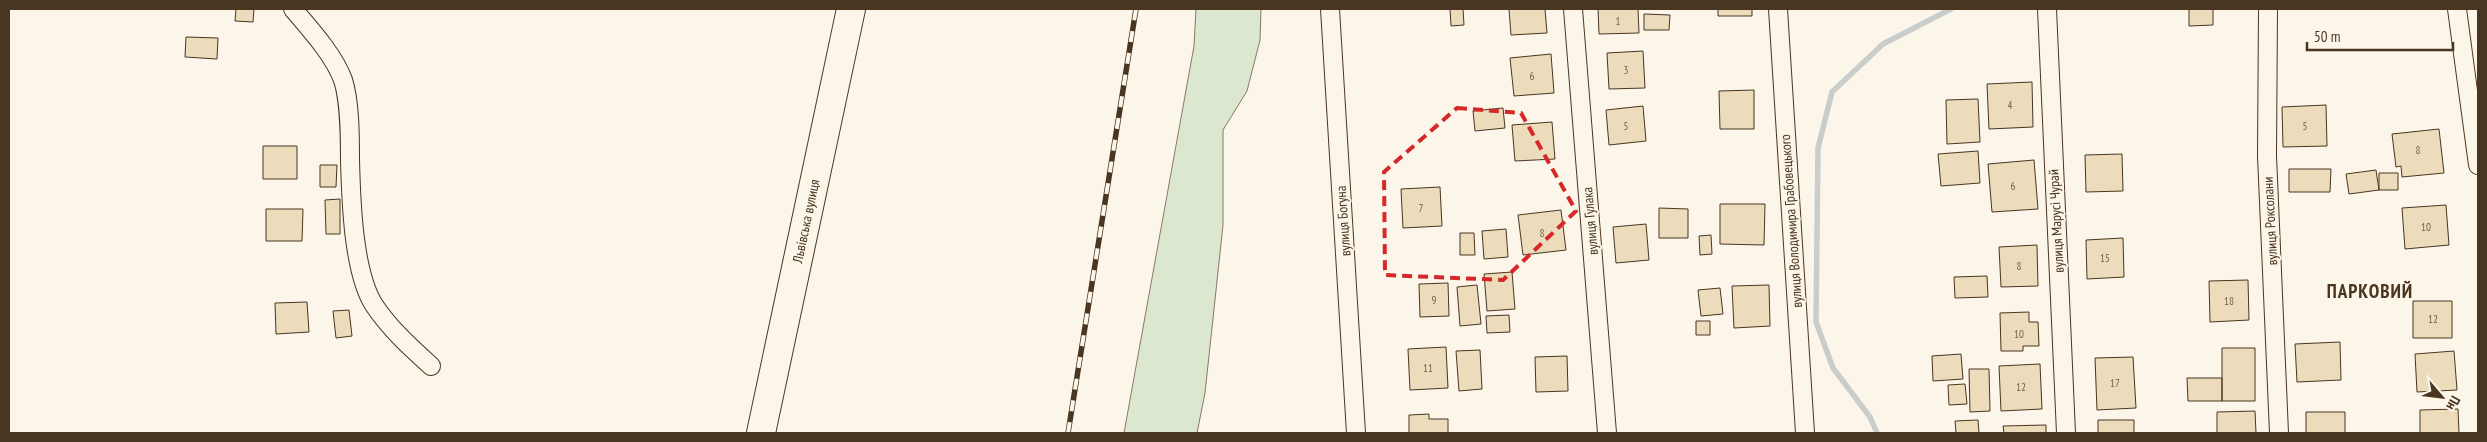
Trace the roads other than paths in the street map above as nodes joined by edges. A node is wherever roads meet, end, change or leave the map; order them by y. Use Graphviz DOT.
graph roads {
  1 [pos="293,9"];
  2 [pos="851,9"];
  3 [pos="1330,9"];
  4 [pos="1573,9"];
  5 [pos="1778,9"];
  6 [pos="2047,9"];
  7 [pos="2268,9"];
  8 [pos="2457,9"];
  9 [pos="2478,165"];
  10 [pos="431,366"];
  11 [pos="761,433"];
  12 [pos="1356,433"];
  13 [pos="1607,433"];
  14 [pos="1805,433"];
  15 [pos="2066,433"];
  16 [pos="2280,433"];
  1 -- 10 [label="street"];
  2 -- 11 [label="main road, Львівська вулиця"];
  3 -- 12 [label="street, вулиця Богуна"];
  4 -- 13 [label="street, вулиця Гулака"];
  5 -- 14 [label="street, вулиця Володимира Грабовецького"];
  6 -- 15 [label="street, вулиця Марусі Чурай"];
  7 -- 16 [label="street, вулиця Роксолани"];
  8 -- 9 [label="street"];
}
